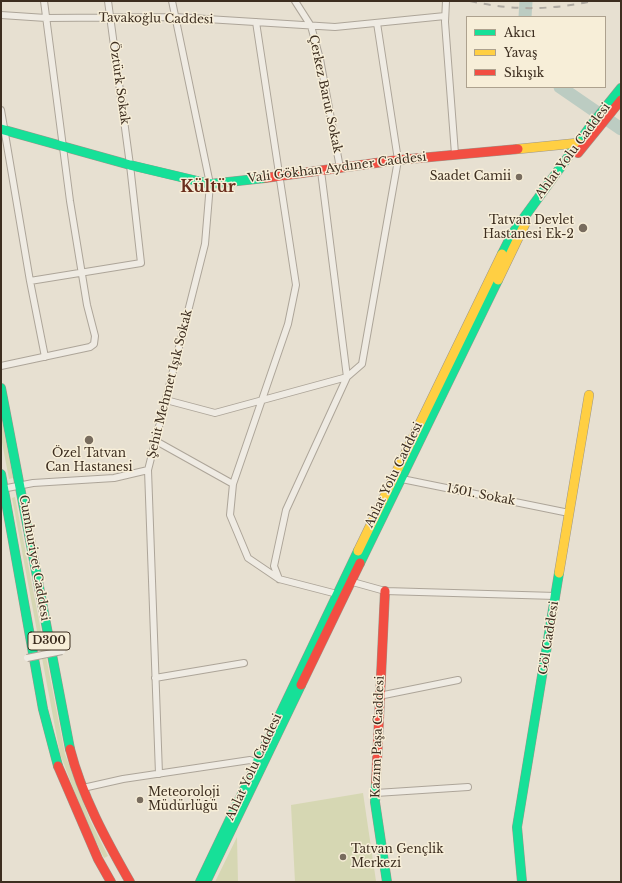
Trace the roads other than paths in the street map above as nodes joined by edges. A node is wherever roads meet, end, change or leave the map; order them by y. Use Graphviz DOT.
graph roads {
  1 [pos="44,1"];
  2 [pos="108,1"];
  3 [pos="172,1"];
  4 [pos="295,1"];
  5 [pos="446,1"];
  6 [pos="1,15"];
  7 [pos="445,16"];
  8 [pos="175,17"];
  9 [pos="46,18"];
  10 [pos="111,18"];
  11 [pos="256,22"];
  12 [pos="377,23"];
  13 [pos="311,26"];
  14 [pos="621,88"];
  15 [pos="621,100"];
  16 [pos="608,109"];
  17 [pos="1,110"];
  18 [pos="3,129"];
  19 [pos="63,145"];
  20 [pos="580,145"];
  21 [pos="455,154"];
  22 [pos="398,160"];
  23 [pos="130,165"];
  24 [pos="340,168"];
  25 [pos="321,171"];
  26 [pos="280,176"];
  27 [pos="210,184"];
  28 [pos="81,272"];
  29 [pos="30,281"];
  30 [pos="46,357"];
  31 [pos="1,366"];
  32 [pos="347,377"];
  33 [pos="1,388"];
  34 [pos="589,395"];
  35 [pos="166,400"];
  36 [pos="262,400"];
  37 [pos="156,441"];
  38 [pos="148,470"];
  39 [pos="1,474"];
  40 [pos="396,478"];
  41 [pos="233,484"];
  42 [pos="21,485"];
  43 [pos="2,489"];
  44 [pos="569,513"];
  45 [pos="278,579"];
  46 [pos="347,581"];
  47 [pos="385,591"];
  48 [pos="340,595"];
  49 [pos="556,596"];
  50 [pos="62,652"];
  51 [pos="27,658"];
  52 [pos="244,663"];
  53 [pos="155,678"];
  54 [pos="458,680"];
  55 [pos="379,696"];
  56 [pos="259,764"];
  57 [pos="159,774"];
  58 [pos="468,787"];
  59 [pos="83,788"];
  60 [pos="376,794"];
  61 [pos="114,878"];
  62 [pos="130,882"];
  63 [pos="200,882"];
  64 [pos="206,882"];
  65 [pos="387,882"];
  66 [pos="522,882"];
  1 -- 9 [label="street"];
  2 -- 10 [label="street, Öztürk Sokak"];
  3 -- 8 [label="street, Şehit Mehmet Işık Sokak"];
  4 -- 13 [label="street, Çerkez Barut Sokak"];
  5 -- 7 [label="street"];
  6 -- 9 [label="street, Tavakoğlu Caddesi"];
  7 -- 12 [label="street, Tavakoğlu Caddesi"];
  7 -- 21 [label="street"];
  8 -- 10 [label="street, Tavakoğlu Caddesi"];
  8 -- 11 [label="street, Tavakoğlu Caddesi"];
  8 -- 27 [label="street, Şehit Mehmet Işık Sokak"];
  9 -- 10 [label="street, Tavakoğlu Caddesi"];
  9 -- 19 [label="street"];
  10 -- 23 [label="street, Öztürk Sokak"];
  11 -- 13 [label="street, Tavakoğlu Caddesi"];
  11 -- 26 [label="street"];
  12 -- 13 [label="street, Tavakoğlu Caddesi"];
  12 -- 22 [label="street"];
  13 -- 24 [label="street, Çerkez Barut Sokak"];
  14 -- 16 [label="main road, Ahlat Yolu Caddesi"];
  15 -- 16 [label="main road, Ahlat Yolu Caddesi"];
  16 -- 20 [label="main road, Ahlat Yolu Caddesi"];
  17 -- 18 [label="street"];
  18 -- 19 [label="main road, Vali Gökhan Aydıner Caddesi"];
  18 -- 29 [label="street"];
  19 -- 23 [label="main road, Vali Gökhan Aydıner Caddesi"];
  19 -- 28 [label="street"];
  20 -- 21 [label="main road, Vali Gökhan Aydıner Caddesi"];
  20 -- 40 [label="main road, Ahlat Yolu Caddesi"];
  21 -- 22 [label="main road, Vali Gökhan Aydıner Caddesi"];
  22 -- 24 [label="main road, Vali Gökhan Aydıner Caddesi"];
  22 -- 32 [label="street"];
  23 -- 27 [label="main road, Vali Gökhan Aydıner Caddesi"];
  23 -- 28 [label="street, Öztürk Sokak"];
  24 -- 25 [label="main road, Vali Gökhan Aydıner Caddesi"];
  25 -- 26 [label="main road, Vali Gökhan Aydıner Caddesi"];
  25 -- 32 [label="street"];
  26 -- 27 [label="main road, Vali Gökhan Aydıner Caddesi"];
  26 -- 36 [label="street"];
  27 -- 35 [label="street, Şehit Mehmet Işık Sokak"];
  28 -- 29 [label="street"];
  28 -- 30 [label="street"];
  29 -- 30 [label="street"];
  30 -- 31 [label="street"];
  32 -- 36 [label="street"];
  32 -- 45 [label="street"];
  33 -- 42 [label="main road, Cumhuriyet Caddesi / D300"];
  34 -- 44 [label="main road, Göl Caddesi"];
  35 -- 36 [label="street"];
  35 -- 37 [label="street, Şehit Mehmet Işık Sokak"];
  36 -- 41 [label="street"];
  37 -- 38 [label="street, Şehit Mehmet Işık Sokak"];
  37 -- 41 [label="street"];
  38 -- 42 [label="street"];
  38 -- 53 [label="street, Şehit Mehmet Işık Sokak"];
  39 -- 43 [label="main road, Cumhuriyet Caddesi / D300"];
  40 -- 44 [label="street, 1501. Sokak"];
  40 -- 46 [label="main road, Ahlat Yolu Caddesi"];
  41 -- 45 [label="street"];
  42 -- 43 [label="street"];
  42 -- 59 [label="main road, Cumhuriyet Caddesi / D300"];
  43 -- 61 [label="main road, Cumhuriyet Caddesi / D300"];
  44 -- 49 [label="main road, Göl Caddesi"];
  45 -- 48 [label="street"];
  46 -- 47 [label="street"];
  46 -- 48 [label="main road, Ahlat Yolu Caddesi"];
  47 -- 49 [label="street"];
  47 -- 55 [label="main road, Kazım Paşa Caddesi"];
  48 -- 56 [label="main road, Ahlat Yolu Caddesi"];
  49 -- 66 [label="main road, Göl Caddesi"];
  50 -- 51 [label="street, bridge"];
  52 -- 53 [label="street"];
  53 -- 57 [label="street, Şehit Mehmet Işık Sokak"];
  54 -- 55 [label="street"];
  55 -- 60 [label="main road, Kazım Paşa Caddesi"];
  56 -- 57 [label="street"];
  56 -- 63 [label="main road, Ahlat Yolu Caddesi"];
  56 -- 64 [label="main road, Ahlat Yolu Caddesi"];
  57 -- 59 [label="street"];
  58 -- 60 [label="street"];
  59 -- 61 [label="main road, Cumhuriyet Caddesi / D300"];
  60 -- 65 [label="main road, Kazım Paşa Caddesi"];
  61 -- 62 [label="main road, Cumhuriyet Caddesi / D300"];
}
